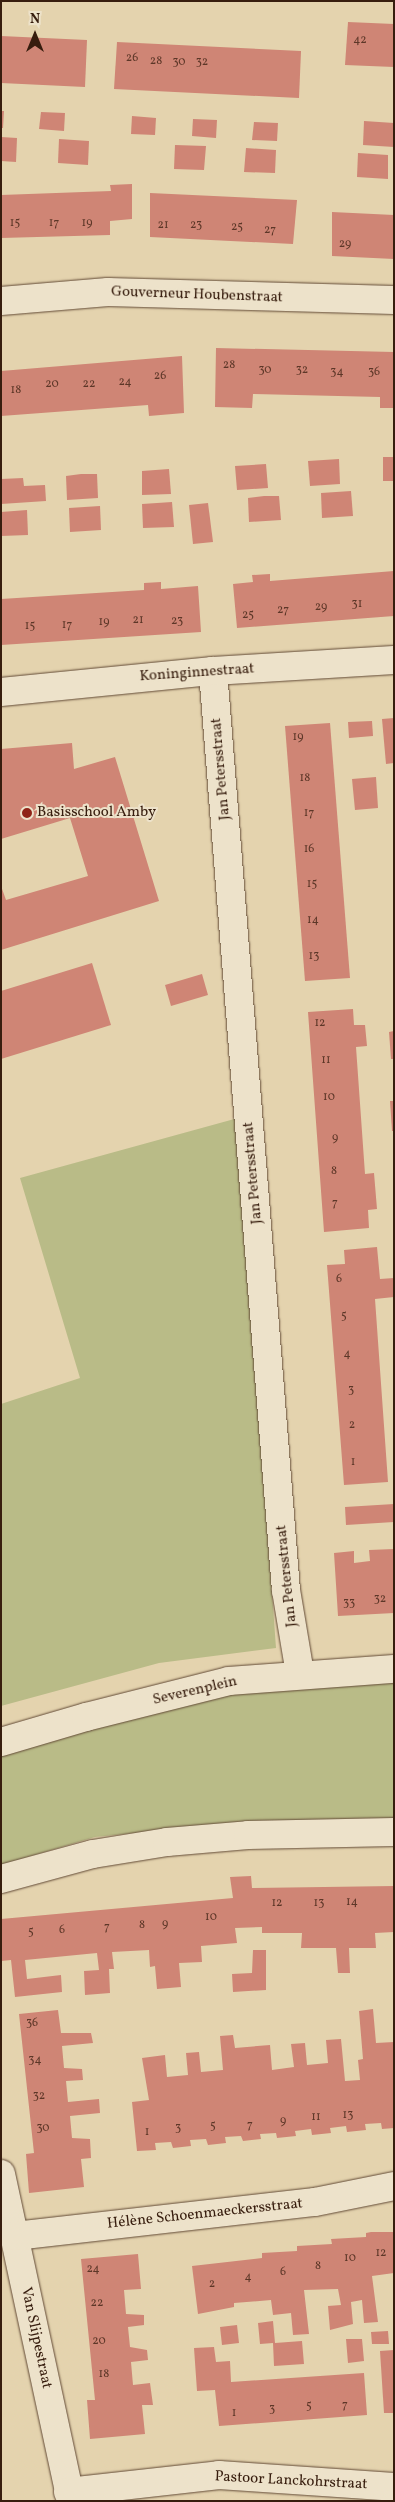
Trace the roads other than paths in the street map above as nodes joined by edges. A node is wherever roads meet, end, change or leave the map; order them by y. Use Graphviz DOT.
graph roads {
  1 [pos="1,300"];
  2 [pos="394,300"];
  3 [pos="394,660"];
  4 [pos="214,671"];
  5 [pos="1,692"];
  6 [pos="394,1669"];
  7 [pos="300,1674"];
  8 [pos="1,1742"];
  9 [pos="394,1832"];
  10 [pos="1,1879"];
  11 [pos="1,2174"];
  12 [pos="394,2186"];
  13 [pos="15,2236"];
  14 [pos="394,2488"];
  15 [pos="70,2496"];
  1 -- 2 [label="street, Gouverneur Houbenstraat"];
  3 -- 4 [label="street, Koninginnestraat"];
  4 -- 5 [label="street, Koninginnestraat"];
  4 -- 7 [label="street, Jan Petersstraat"];
  6 -- 7 [label="street, Severenplein"];
  7 -- 8 [label="street, Severenplein"];
  9 -- 10 [label="street"];
  11 -- 13 [label="street, Van Slijpestraat"];
  12 -- 13 [label="street, Hélène Schoenmaeckersstraat"];
  13 -- 15 [label="street, Van Slijpestraat"];
  14 -- 15 [label="street, Pastoor Lanckohrstraat"];
}
